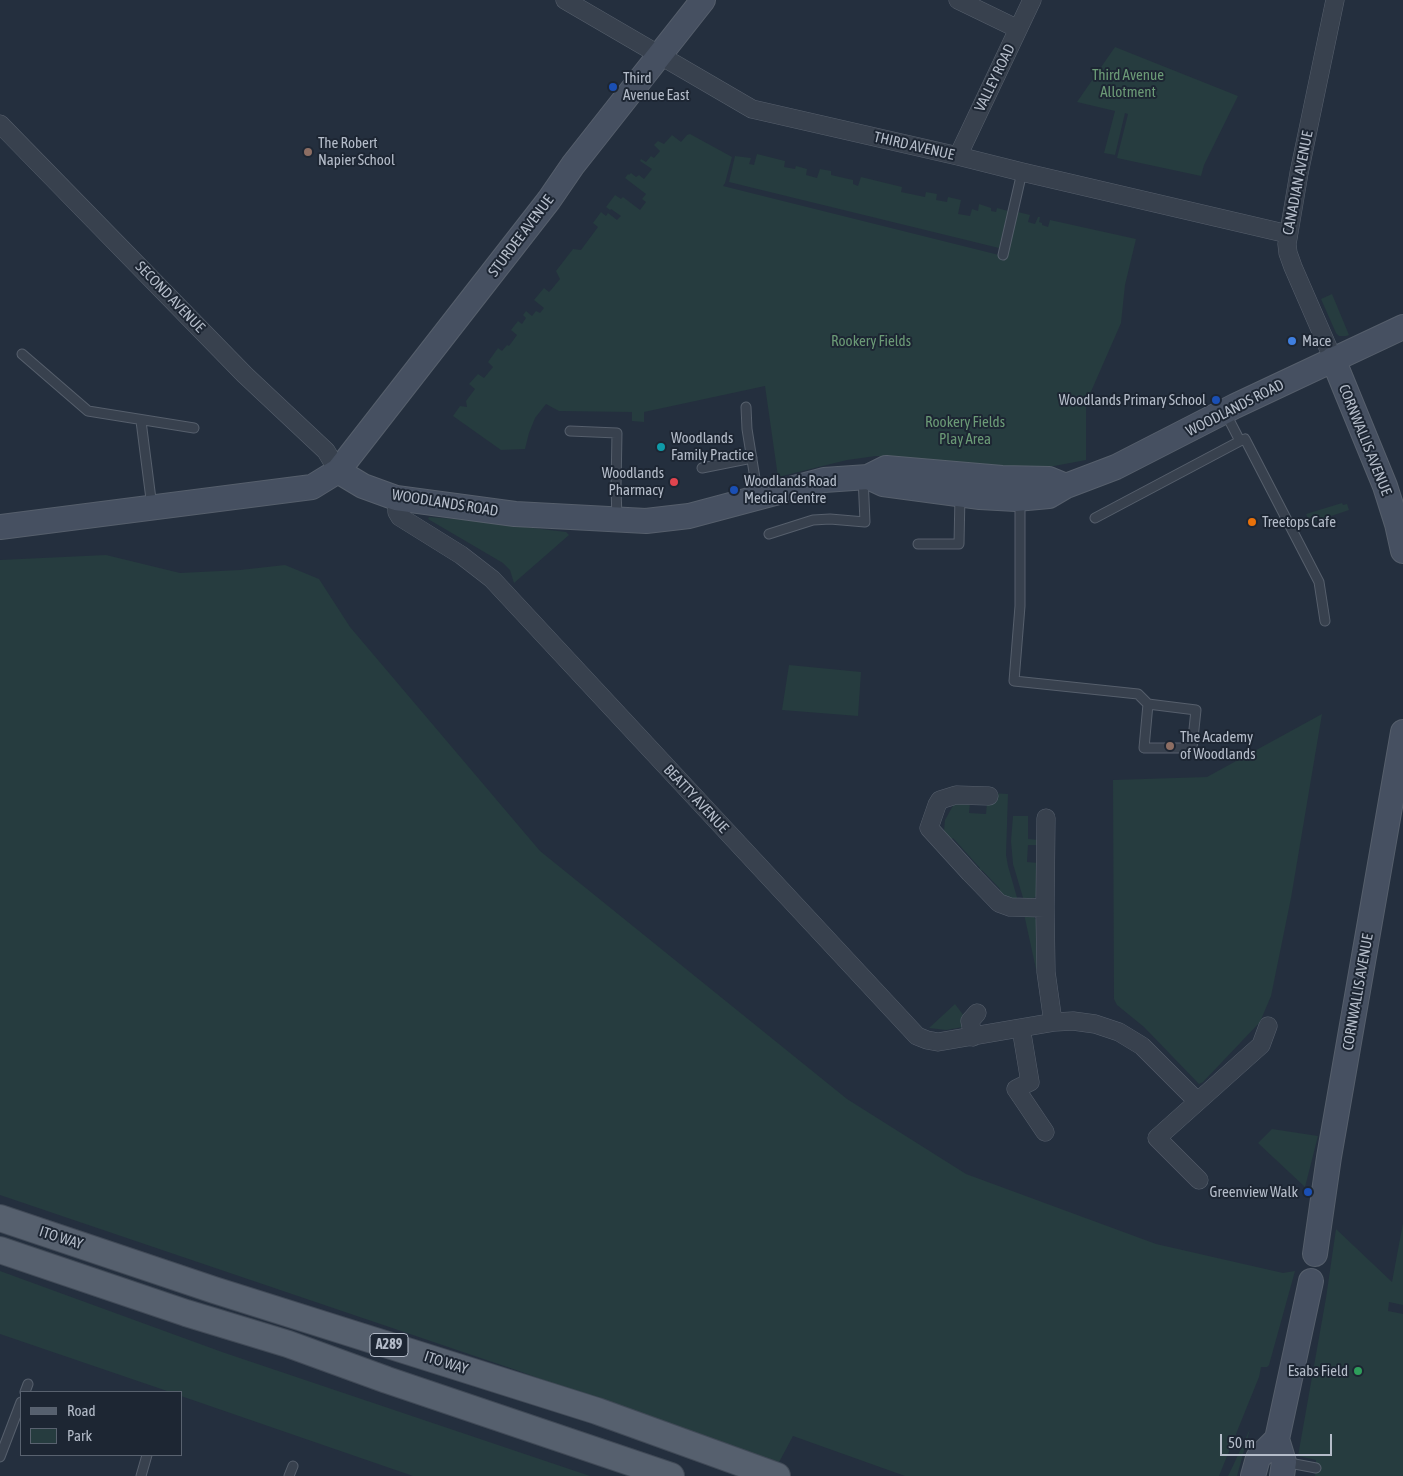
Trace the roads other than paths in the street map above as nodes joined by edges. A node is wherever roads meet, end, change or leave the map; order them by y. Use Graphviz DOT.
graph roads {
  1 [pos="565,0"];
  2 [pos="703,0"];
  3 [pos="958,0"];
  4 [pos="1032,0"];
  5 [pos="1335,0"];
  6 [pos="1018,30"];
  7 [pos="660,55"];
  8 [pos="0,124"];
  9 [pos="958,156"];
  10 [pos="1022,172"];
  11 [pos="1288,234"];
  12 [pos="1003,254"];
  13 [pos="1403,327"];
  14 [pos="22,354"];
  15 [pos="1333,359"];
  16 [pos="746,406"];
  17 [pos="1224,412"];
  18 [pos="142,420"];
  19 [pos="194,428"];
  20 [pos="570,431"];
  21 [pos="1240,441"];
  22 [pos="752,458"];
  23 [pos="702,468"];
  24 [pos="338,471"];
  25 [pos="865,477"];
  26 [pos="1020,489"];
  27 [pos="960,494"];
  28 [pos="758,497"];
  29 [pos="396,498"];
  30 [pos="152,508"];
  31 [pos="1095,518"];
  32 [pos="617,519"];
  33 [pos="0,527"];
  34 [pos="769,534"];
  35 [pos="918,544"];
  36 [pos="1403,551"];
  37 [pos="1325,621"];
  38 [pos="1148,704"];
  39 [pos="1403,732"];
  40 [pos="989,796"];
  41 [pos="1046,818"];
  42 [pos="1045,908"];
  43 [pos="978,1013"];
  44 [pos="1052,1022"];
  45 [pos="1268,1026"];
  46 [pos="1021,1028"];
  47 [pos="973,1037"];
  48 [pos="1197,1101"];
  49 [pos="1046,1132"];
  50 [pos="1199,1180"];
  51 [pos="0,1218"];
  52 [pos="0,1250"];
  53 [pos="20,1405"];
  54 [pos="147,1456"];
  55 [pos="0,1457"];
  56 [pos="1271,1462"];
  57 [pos="293,1466"];
  58 [pos="1316,1468"];
  59 [pos="141,1476"];
  60 [pos="289,1476"];
  61 [pos="671,1476"];
  62 [pos="777,1476"];
  1 -- 7 [label="street, THIRD AVENUE"];
  2 -- 7 [label="street, STURDEE AVENUE"];
  3 -- 6 [label="street"];
  4 -- 6 [label="street, VALLEY ROAD"];
  5 -- 11 [label="street, CANADIAN AVENUE"];
  6 -- 9 [label="street, VALLEY ROAD"];
  7 -- 9 [label="street, THIRD AVENUE"];
  7 -- 24 [label="street, STURDEE AVENUE"];
  8 -- 24 [label="street, SECOND AVENUE"];
  9 -- 10 [label="street, THIRD AVENUE"];
  10 -- 11 [label="street, THIRD AVENUE"];
  10 -- 12 [label="lane"];
  11 -- 15 [label="street, CANADIAN AVENUE"];
  13 -- 15 [label="street, WOODLANDS ROAD"];
  14 -- 18 [label="lane"];
  15 -- 17 [label="street, WOODLANDS ROAD"];
  15 -- 36 [label="street, CORNWALLIS AVENUE"];
  16 -- 22 [label="lane"];
  17 -- 21 [label="lane"];
  17 -- 26 [label="street, WOODLANDS ROAD"];
  18 -- 19 [label="lane"];
  18 -- 30 [label="lane"];
  20 -- 32 [label="lane"];
  21 -- 31 [label="lane"];
  21 -- 37 [label="lane"];
  22 -- 23 [label="lane"];
  22 -- 28 [label="lane"];
  24 -- 29 [label="street, WOODLANDS ROAD"];
  24 -- 30 [label="street"];
  25 -- 26 [label="street, WOODLANDS ROAD"];
  25 -- 27 [label="street, WOODLANDS ROAD"];
  25 -- 28 [label="street, WOODLANDS ROAD"];
  25 -- 34 [label="lane"];
  26 -- 27 [label="street, WOODLANDS ROAD"];
  26 -- 38 [label="lane"];
  27 -- 35 [label="lane"];
  28 -- 32 [label="street, WOODLANDS ROAD"];
  29 -- 32 [label="street, WOODLANDS ROAD"];
  29 -- 47 [label="street, BEATTY AVENUE"];
  30 -- 33 [label="street"];
  38 -- 38 [label="lane"];
  39 -- 56 [label="street, CORNWALLIS AVENUE"];
  40 -- 42 [label="street"];
  41 -- 42 [label="street"];
  42 -- 44 [label="street"];
  43 -- 47 [label="street"];
  44 -- 46 [label="street, BEATTY AVENUE"];
  44 -- 48 [label="street, BEATTY AVENUE"];
  45 -- 48 [label="street"];
  46 -- 47 [label="street, BEATTY AVENUE"];
  46 -- 49 [label="street"];
  48 -- 50 [label="street"];
  51 -- 62 [label="main road, ITO WAY / A289"];
  52 -- 61 [label="main road, ITO WAY / A289"];
  53 -- 55 [label="lane"];
  54 -- 59 [label="lane"];
  56 -- 58 [label="lane"];
  57 -- 60 [label="lane"];
}
